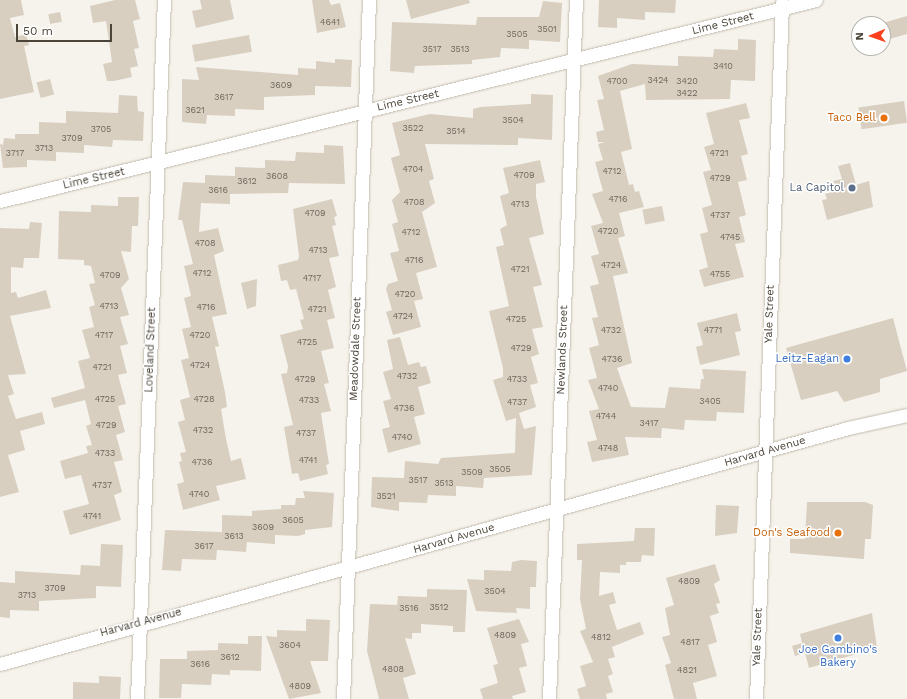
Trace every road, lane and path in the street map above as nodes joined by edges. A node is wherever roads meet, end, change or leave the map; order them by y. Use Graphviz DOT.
graph roads {
  1 [pos="164,0"];
  2 [pos="369,0"];
  3 [pos="576,0"];
  4 [pos="816,0"];
  5 [pos="782,4"];
  6 [pos="574,62"];
  7 [pos="365,112"];
  8 [pos="158,164"];
  9 [pos="0,201"];
  10 [pos="907,415"];
  11 [pos="765,452"];
  12 [pos="556,510"];
  13 [pos="348,569"];
  14 [pos="140,623"];
  15 [pos="0,664"];
  16 [pos="137,699"];
  17 [pos="343,699"];
  18 [pos="549,699"];
  19 [pos="756,699"];
  1 -- 8 [label="street, Loveland Street"];
  2 -- 7 [label="street, Meadowdale Street"];
  3 -- 6 [label="street, Newlands Street"];
  4 -- 5 [label="street, Lime Street"];
  5 -- 6 [label="street, Lime Street"];
  5 -- 11 [label="street, Yale Street"];
  6 -- 7 [label="street, Lime Street"];
  6 -- 12 [label="street, Newlands Street"];
  7 -- 8 [label="street, Lime Street"];
  7 -- 13 [label="street, Meadowdale Street"];
  8 -- 9 [label="street, Lime Street"];
  8 -- 14 [label="street, Loveland Street"];
  10 -- 11 [label="street, Harvard Avenue"];
  11 -- 12 [label="street, Harvard Avenue"];
  11 -- 19 [label="street, Yale Street"];
  12 -- 13 [label="street, Harvard Avenue"];
  12 -- 18 [label="street, Newlands Street"];
  13 -- 14 [label="street, Harvard Avenue"];
  13 -- 17 [label="street, Meadowdale Street"];
  14 -- 15 [label="street, Harvard Avenue"];
  14 -- 16 [label="street, Loveland Street"];
}
